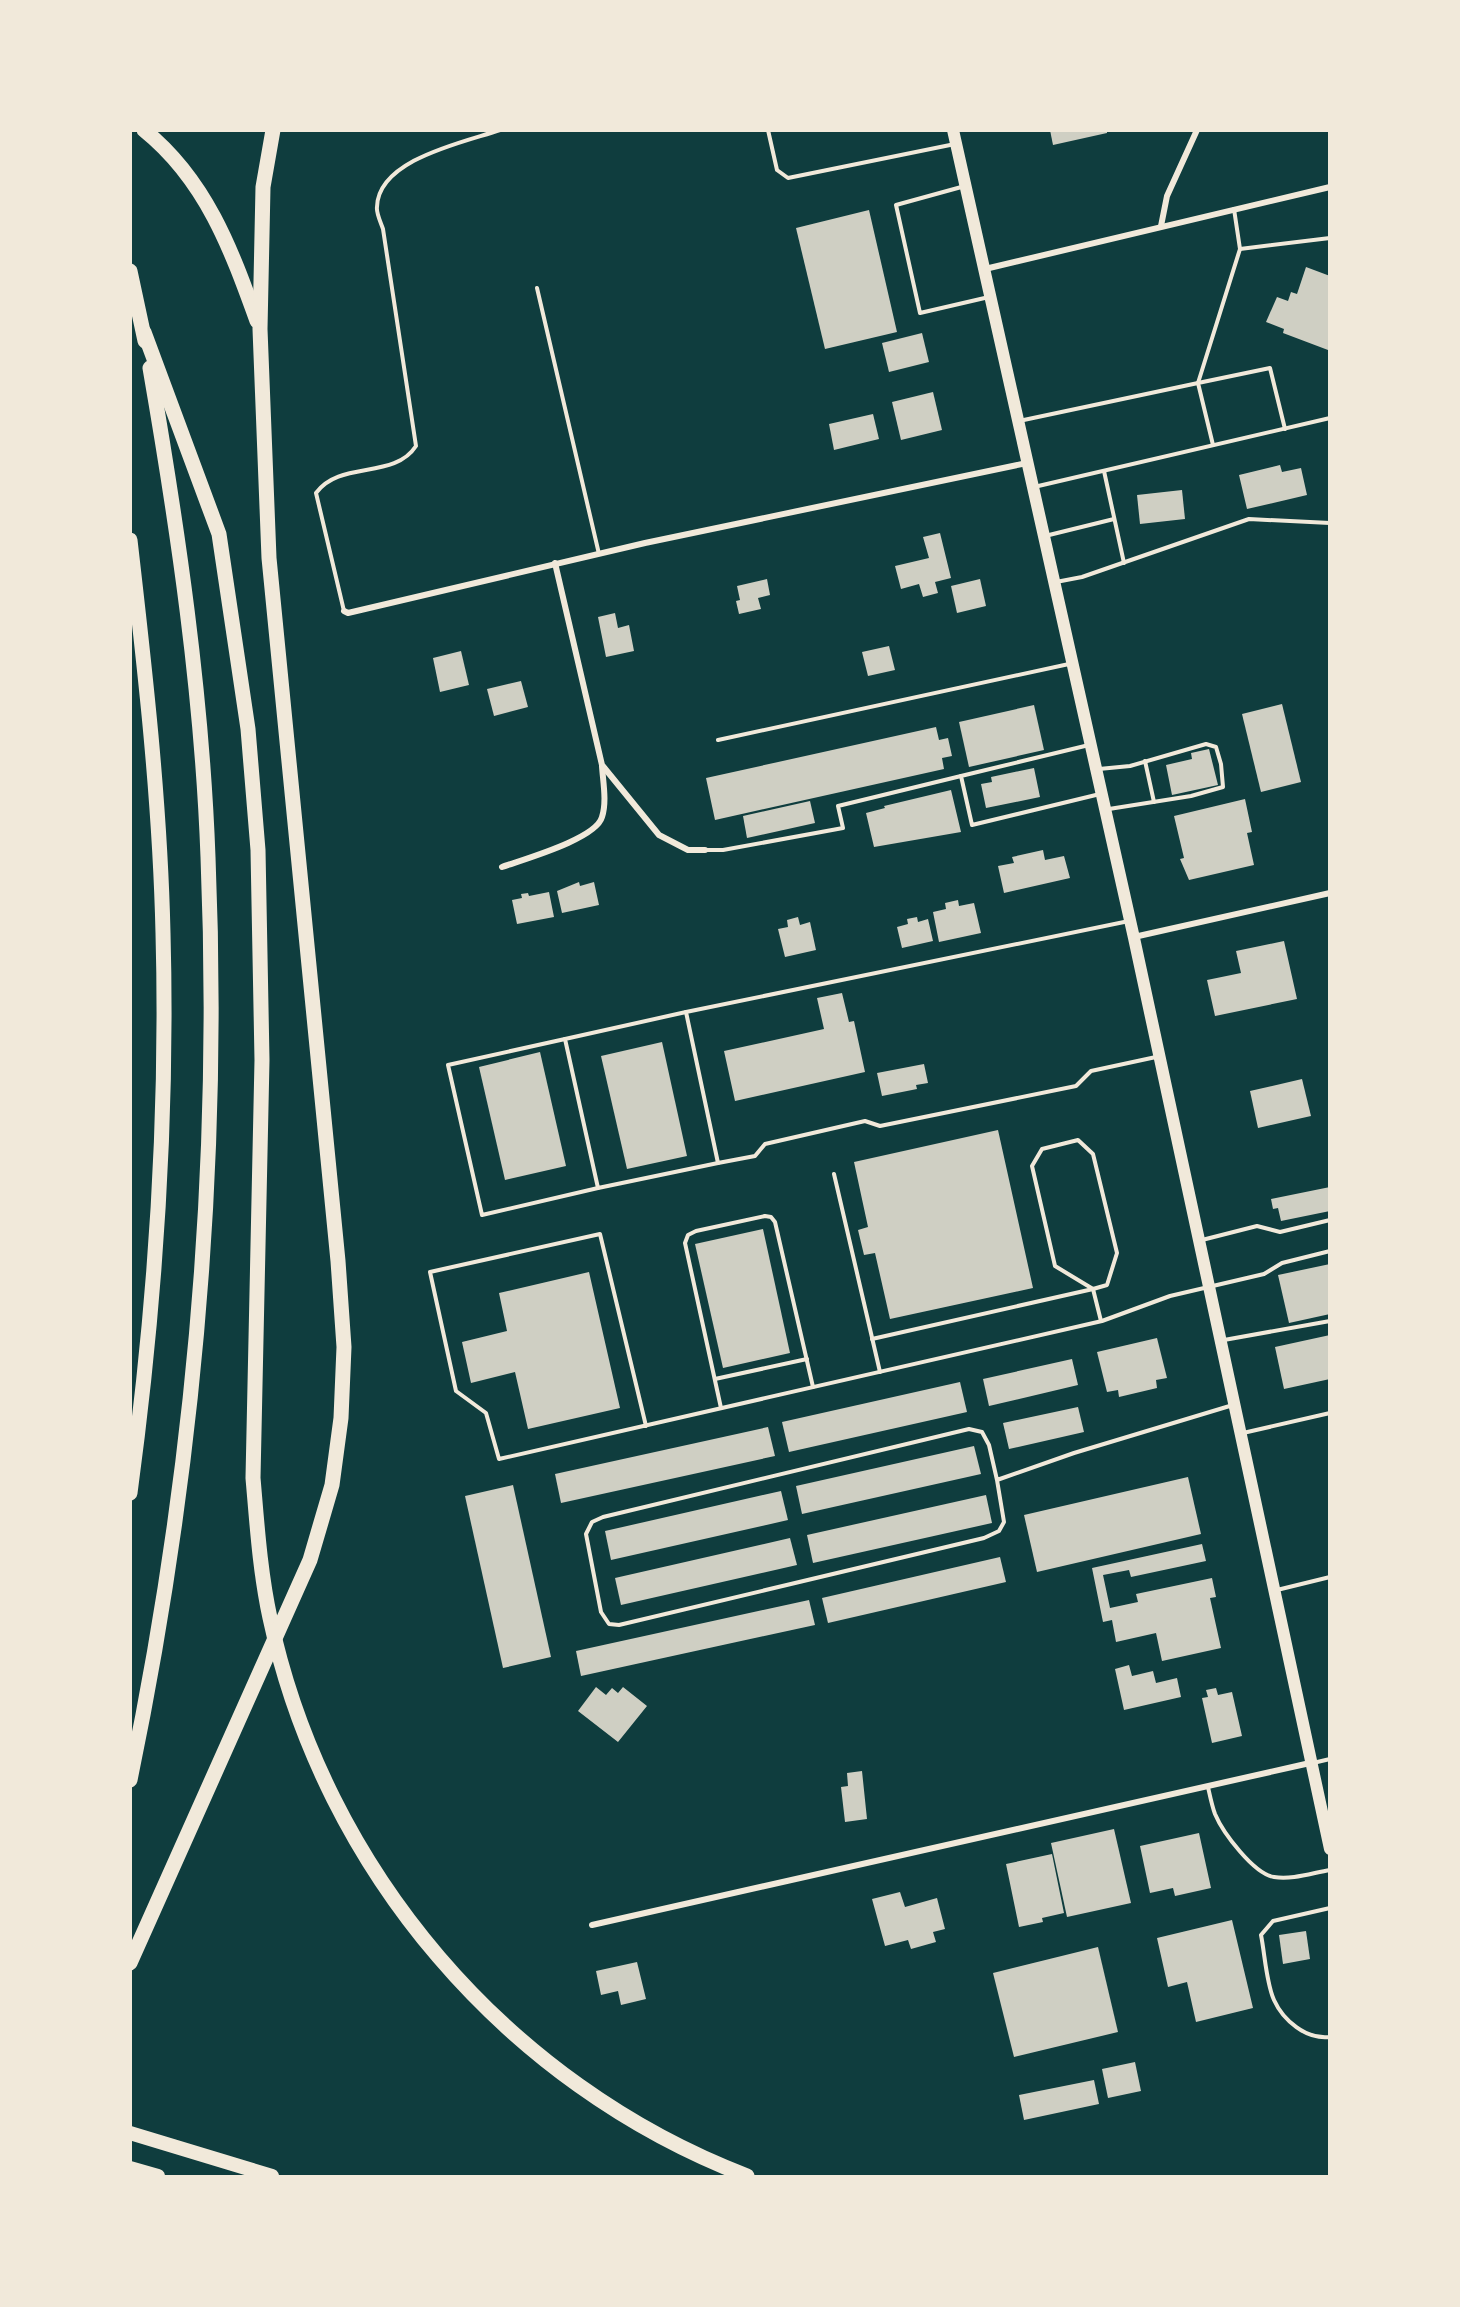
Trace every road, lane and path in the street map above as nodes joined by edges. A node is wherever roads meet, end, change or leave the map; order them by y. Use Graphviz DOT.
graph roads {
  1 [pos="144,130"];
  2 [pos="273,130"];
  3 [pos="500,130"];
  4 [pos="768,130"];
  5 [pos="953,130"];
  6 [pos="1197,130"];
  7 [pos="956,144"];
  8 [pos="965,186"];
  9 [pos="1329,188"];
  10 [pos="1234,209"];
  11 [pos="1161,226"];
  12 [pos="1329,238"];
  13 [pos="1240,249"];
  14 [pos="985,269"];
  15 [pos="130,271"];
  16 [pos="537,288"];
  17 [pos="991,297"];
  18 [pos="260,329"];
  19 [pos="144,332"];
  20 [pos="1198,383"];
  21 [pos="1329,418"];
  22 [pos="1019,421"];
  23 [pos="1285,429"];
  24 [pos="1213,445"];
  25 [pos="1028,463"];
  26 [pos="1104,471"];
  27 [pos="1033,487"];
  28 [pos="1114,519"];
  29 [pos="1329,523"];
  30 [pos="1043,536"];
  31 [pos="130,540"];
  32 [pos="599,554"];
  33 [pos="555,563"];
  34 [pos="1124,563"];
  35 [pos="1054,582"];
  36 [pos="344,611"];
  37 [pos="1072,663"];
  38 [pos="718,740"];
  39 [pos="1090,745"];
  40 [pos="1145,761"];
  41 [pos="602,765"];
  42 [pos="1096,770"];
  43 [pos="962,776"];
  44 [pos="1101,794"];
  45 [pos="1154,802"];
  46 [pos="1105,810"];
  47 [pos="705,850"];
  48 [pos="502,867"];
  49 [pos="1329,893"];
  50 [pos="1130,921"];
  51 [pos="1134,938"];
  52 [pos="686,1012"];
  53 [pos="565,1039"];
  54 [pos="1159,1056"];
  55 [pos="718,1163"];
  56 [pos="834,1174"];
  57 [pos="598,1188"];
  58 [pos="1329,1220"];
  59 [pos="1198,1241"];
  60 [pos="1329,1251"];
  61 [pos="1208,1286"];
  62 [pos="1093,1289"];
  63 [pos="1329,1321"];
  64 [pos="1102,1322"];
  65 [pos="872,1339"];
  66 [pos="1220,1340"];
  67 [pos="807,1359"];
  68 [pos="880,1372"];
  69 [pos="715,1379"];
  70 [pos="813,1388"];
  71 [pos="1233,1405"];
  72 [pos="721,1408"];
  73 [pos="1329,1413"];
  74 [pos="646,1426"];
  75 [pos="1240,1434"];
  76 [pos="997,1480"];
  77 [pos="130,1493"];
  78 [pos="1329,1577"];
  79 [pos="1273,1591"];
  80 [pos="1329,1759"];
  81 [pos="1310,1763"];
  82 [pos="130,1780"];
  83 [pos="1208,1787"];
  84 [pos="1329,1849"];
  85 [pos="1329,1870"];
  86 [pos="1329,1908"];
  87 [pos="592,1926"];
  88 [pos="130,1963"];
  89 [pos="1329,2037"];
  90 [pos="130,2133"];
  91 [pos="130,2168"];
  92 [pos="158,2176"];
  93 [pos="272,2176"];
  94 [pos="747,2176"];
  1 -- 18 [label="highway"];
  2 -- 18 [label="highway"];
  3 -- 36 [label="lane"];
  4 -- 7 [label="lane"];
  5 -- 7 [label="main road"];
  6 -- 11 [label="street"];
  7 -- 8 [label="main road"];
  8 -- 14 [label="main road"];
  8 -- 17 [label="lane"];
  9 -- 10 [label="street"];
  10 -- 11 [label="street"];
  10 -- 13 [label="lane"];
  11 -- 14 [label="street"];
  12 -- 13 [label="lane"];
  13 -- 20 [label="lane"];
  14 -- 17 [label="main road"];
  15 -- 19 [label="highway"];
  16 -- 32 [label="lane"];
  17 -- 22 [label="main road"];
  18 -- 88 [label="highway"];
  19 -- 82 [label="highway"];
  19 -- 94 [label="highway"];
  20 -- 22 [label="lane"];
  20 -- 23 [label="lane"];
  20 -- 24 [label="lane"];
  21 -- 23 [label="lane"];
  22 -- 25 [label="main road"];
  23 -- 24 [label="lane"];
  24 -- 26 [label="lane"];
  25 -- 27 [label="main road"];
  25 -- 32 [label="street"];
  26 -- 27 [label="lane"];
  26 -- 28 [label="lane"];
  27 -- 30 [label="main road"];
  28 -- 30 [label="lane"];
  28 -- 34 [label="lane"];
  29 -- 34 [label="lane"];
  30 -- 35 [label="main road"];
  31 -- 77 [label="highway"];
  32 -- 33 [label="street"];
  33 -- 36 [label="street"];
  33 -- 41 [label="street"];
  34 -- 35 [label="lane"];
  35 -- 37 [label="main road"];
  37 -- 38 [label="lane"];
  37 -- 39 [label="main road"];
  39 -- 42 [label="main road"];
  39 -- 43 [label="lane"];
  40 -- 42 [label="lane"];
  40 -- 45 [label="lane"];
  40 -- 45 [label="lane"];
  41 -- 47 [label="street"];
  41 -- 48 [label="street"];
  42 -- 44 [label="main road"];
  43 -- 44 [label="lane"];
  43 -- 47 [label="lane"];
  44 -- 46 [label="main road"];
  45 -- 46 [label="lane"];
  46 -- 50 [label="main road"];
  49 -- 51 [label="street"];
  50 -- 51 [label="main road"];
  50 -- 52 [label="lane"];
  51 -- 54 [label="main road"];
  52 -- 53 [label="lane"];
  52 -- 55 [label="lane"];
  53 -- 57 [label="lane"];
  53 -- 57 [label="lane"];
  54 -- 55 [label="lane"];
  54 -- 59 [label="main road"];
  55 -- 57 [label="lane"];
  56 -- 65 [label="lane"];
  58 -- 59 [label="lane"];
  59 -- 61 [label="main road"];
  60 -- 61 [label="lane"];
  61 -- 64 [label="lane"];
  61 -- 66 [label="main road"];
  62 -- 62 [label="lane"];
  62 -- 64 [label="lane"];
  62 -- 65 [label="lane"];
  63 -- 66 [label="lane"];
  64 -- 68 [label="lane"];
  65 -- 68 [label="lane"];
  66 -- 71 [label="main road"];
  67 -- 69 [label="lane"];
  67 -- 69 [label="lane"];
  67 -- 70 [label="lane"];
  68 -- 70 [label="lane"];
  69 -- 72 [label="lane"];
  70 -- 72 [label="lane"];
  71 -- 75 [label="main road"];
  71 -- 76 [label="lane"];
  72 -- 74 [label="lane"];
  73 -- 75 [label="lane"];
  74 -- 74 [label="lane"];
  75 -- 79 [label="main road"];
  76 -- 76 [label="lane"];
  78 -- 79 [label="lane"];
  79 -- 81 [label="main road"];
  80 -- 81 [label="lane"];
  81 -- 83 [label="street"];
  81 -- 84 [label="main road"];
  83 -- 85 [label="lane"];
  83 -- 87 [label="street"];
  86 -- 89 [label="lane"];
  90 -- 93 [label="highway"];
  91 -- 92 [label="highway"];
}
